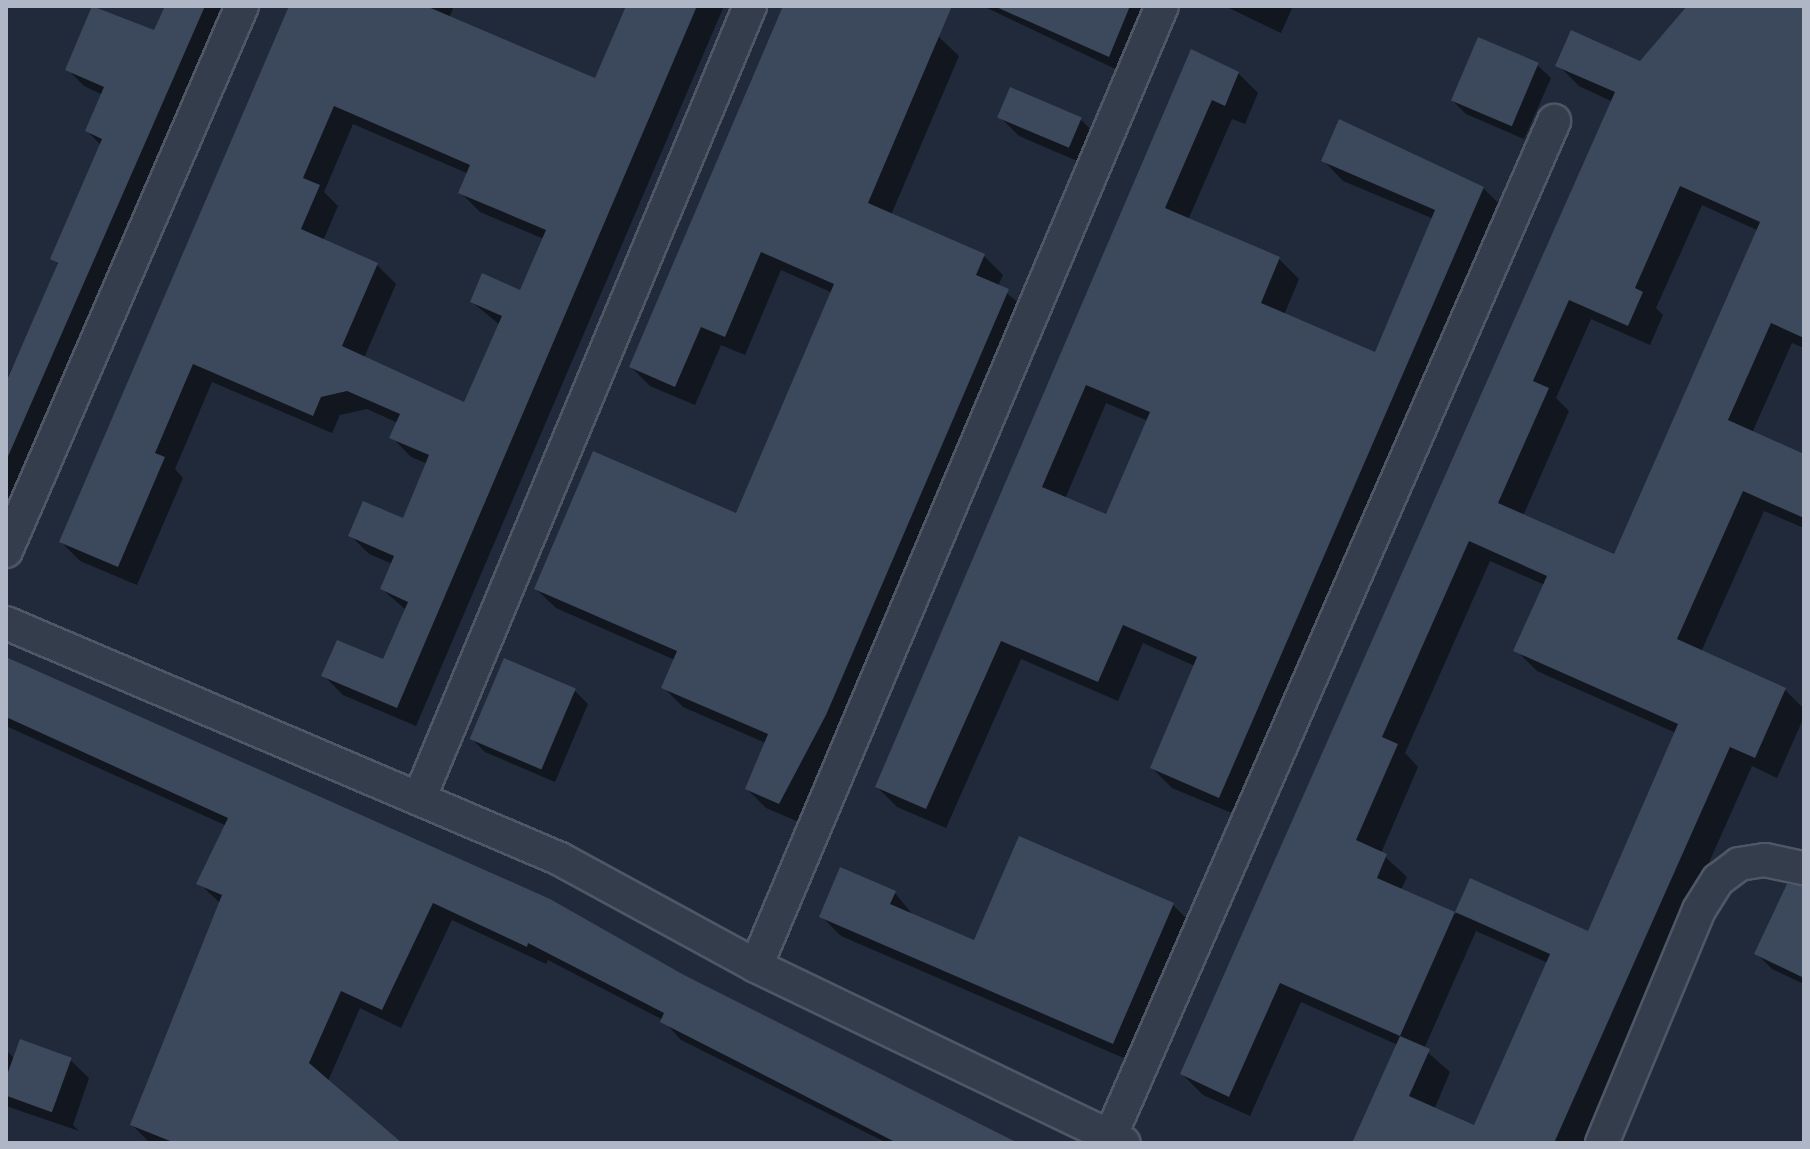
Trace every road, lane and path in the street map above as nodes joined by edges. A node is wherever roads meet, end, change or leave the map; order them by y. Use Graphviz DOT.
graph roads {
  1 [pos="242,6"];
  2 [pos="750,6"];
  3 [pos="1162,6"];
  4 [pos="1554,121"];
  5 [pos="6,551"];
  6 [pos="6,623"];
  7 [pos="419,799"];
  8 [pos="1802,861"];
  9 [pos="756,966"];
  10 [pos="1117,1140"];
  11 [pos="1602,1143"];
  1 -- 5 [label="street"];
  2 -- 7 [label="street"];
  3 -- 9 [label="street"];
  4 -- 10 [label="street"];
  6 -- 7 [label="street"];
  7 -- 9 [label="street"];
  8 -- 11 [label="street"];
  9 -- 10 [label="street"];
}
